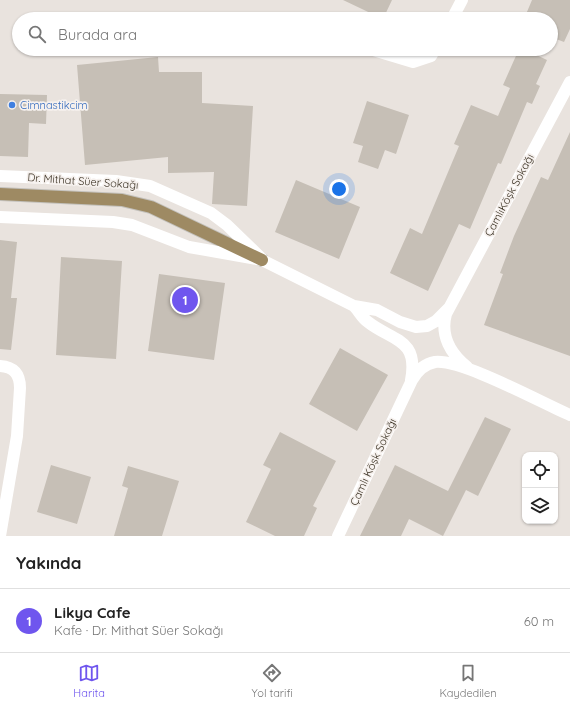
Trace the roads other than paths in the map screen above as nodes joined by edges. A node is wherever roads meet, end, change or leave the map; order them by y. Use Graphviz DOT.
graph roads {
  1 [pos="462,0"];
  2 [pos="456,12"];
  3 [pos="393,56"];
  4 [pos="431,56"];
  5 [pos="570,82"];
  6 [pos="0,176"];
  7 [pos="0,194"];
  8 [pos="0,217"];
  9 [pos="262,260"];
  10 [pos="354,306"];
  11 [pos="449,308"];
  12 [pos="0,366"];
  13 [pos="468,368"];
  14 [pos="409,387"];
  15 [pos="570,415"];
  16 [pos="0,536"];
  17 [pos="338,536"];
  1 -- 2 [label="street"];
  3 -- 4 [label="street"];
  5 -- 11 [label="street, ÇamlıKöşk Sokağı"];
  6 -- 9 [label="street, Dr. Mithat Süer Sokağı"];
  7 -- 9 [label="main road, Dr. Mithat Süer Sokağı"];
  8 -- 9 [label="street, Dr. Mithat Süer Sokağı"];
  9 -- 10 [label="street, Dr. Mithat Süer Sokağı"];
  10 -- 11 [label="street, Dr. Mithat Süer Sokağı"];
  10 -- 14 [label="street, Dr. Mithat Süer Sokağı"];
  11 -- 13 [label="street"];
  12 -- 16 [label="street"];
  13 -- 14 [label="street"];
  13 -- 15 [label="street"];
  14 -- 17 [label="street, Çamlı Köşk Sokağı"];
}
